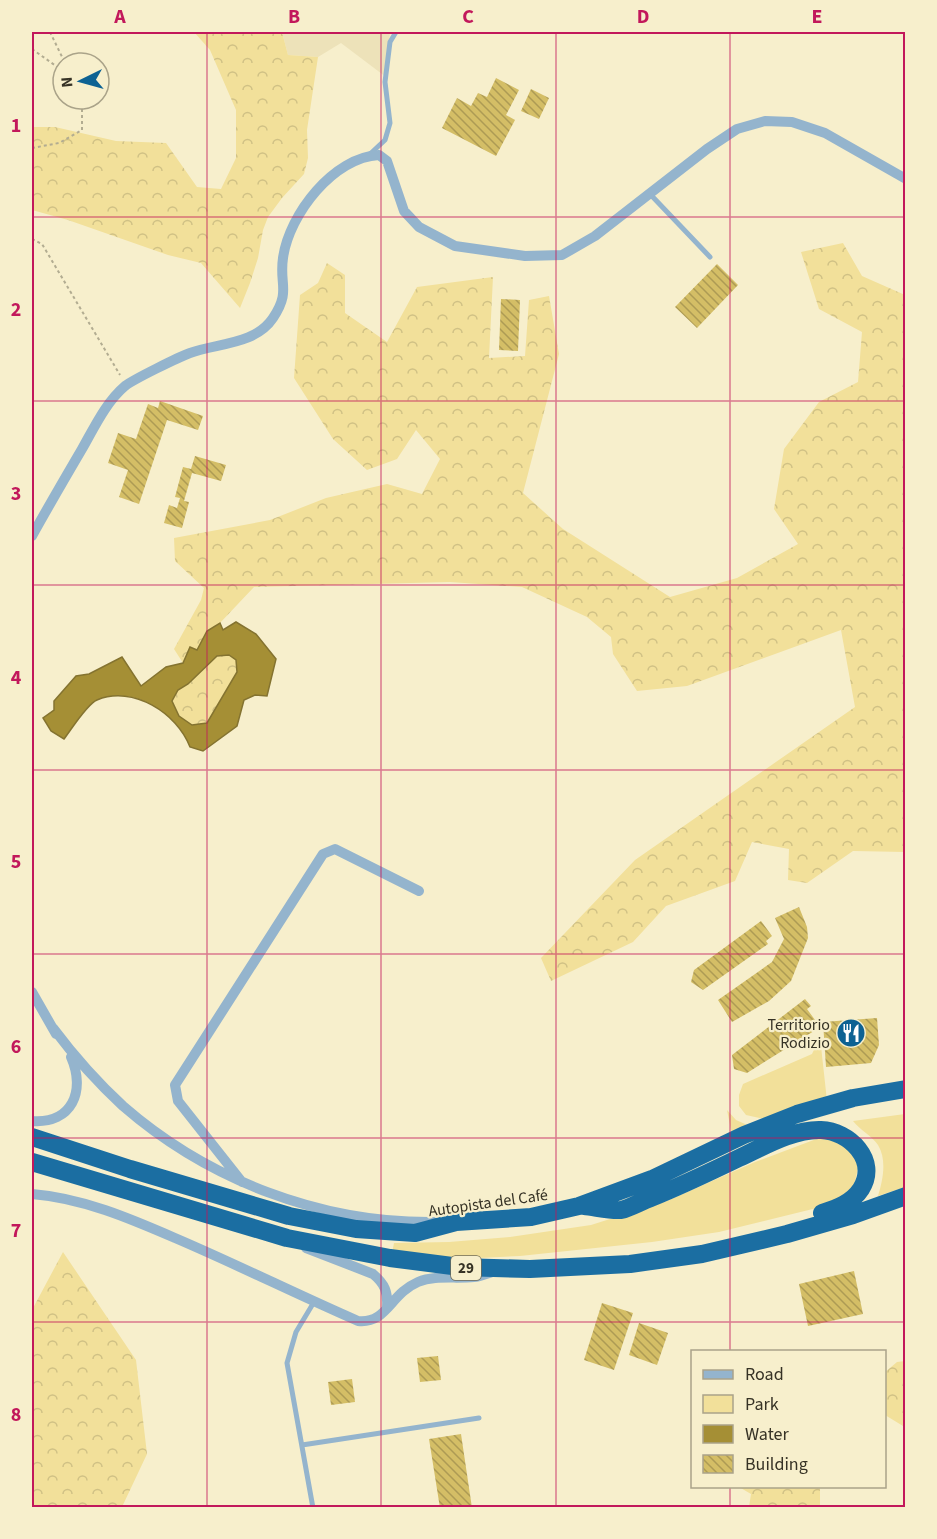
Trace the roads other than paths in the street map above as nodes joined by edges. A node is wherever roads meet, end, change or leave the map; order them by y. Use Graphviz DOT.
graph roads {
  1 [pos="396,32"];
  2 [pos="368,155"];
  3 [pos="906,179"];
  4 [pos="650,193"];
  5 [pos="710,257"];
  6 [pos="32,536"];
  7 [pos="419,891"];
  8 [pos="32,992"];
  9 [pos="53,1028"];
  10 [pos="906,1089"];
  11 [pos="32,1121"];
  12 [pos="32,1137"];
  13 [pos="32,1162"];
  14 [pos="242,1182"];
  15 [pos="32,1194"];
  16 [pos="906,1196"];
  17 [pos="579,1206"];
  18 [pos="456,1222"];
  19 [pos="287,1238"];
  20 [pos="630,1264"];
  21 [pos="501,1269"];
  22 [pos="315,1301"];
  23 [pos="387,1307"];
  24 [pos="479,1418"];
  25 [pos="302,1445"];
  26 [pos="313,1508"];
  1 -- 2 [label="lane"];
  2 -- 4 [label="street"];
  2 -- 6 [label="street"];
  3 -- 4 [label="street"];
  4 -- 5 [label="lane"];
  7 -- 14 [label="street"];
  8 -- 9 [label="street"];
  9 -- 11 [label="street"];
  9 -- 14 [label="street"];
  10 -- 17 [label="highway, Autopista del Café"];
  12 -- 18 [label="highway, Autopista del Café"];
  13 -- 19 [label="highway, 29"];
  14 -- 18 [label="street"];
  15 -- 22 [label="street"];
  16 -- 20 [label="highway, 29"];
  17 -- 18 [label="highway, Autopista del Café"];
  17 -- 20 [label="highway"];
  19 -- 21 [label="highway, 29"];
  19 -- 23 [label="street"];
  20 -- 21 [label="highway, 29"];
  21 -- 23 [label="street"];
  22 -- 23 [label="street"];
  22 -- 25 [label="lane"];
  24 -- 25 [label="lane"];
  25 -- 26 [label="lane"];
}
